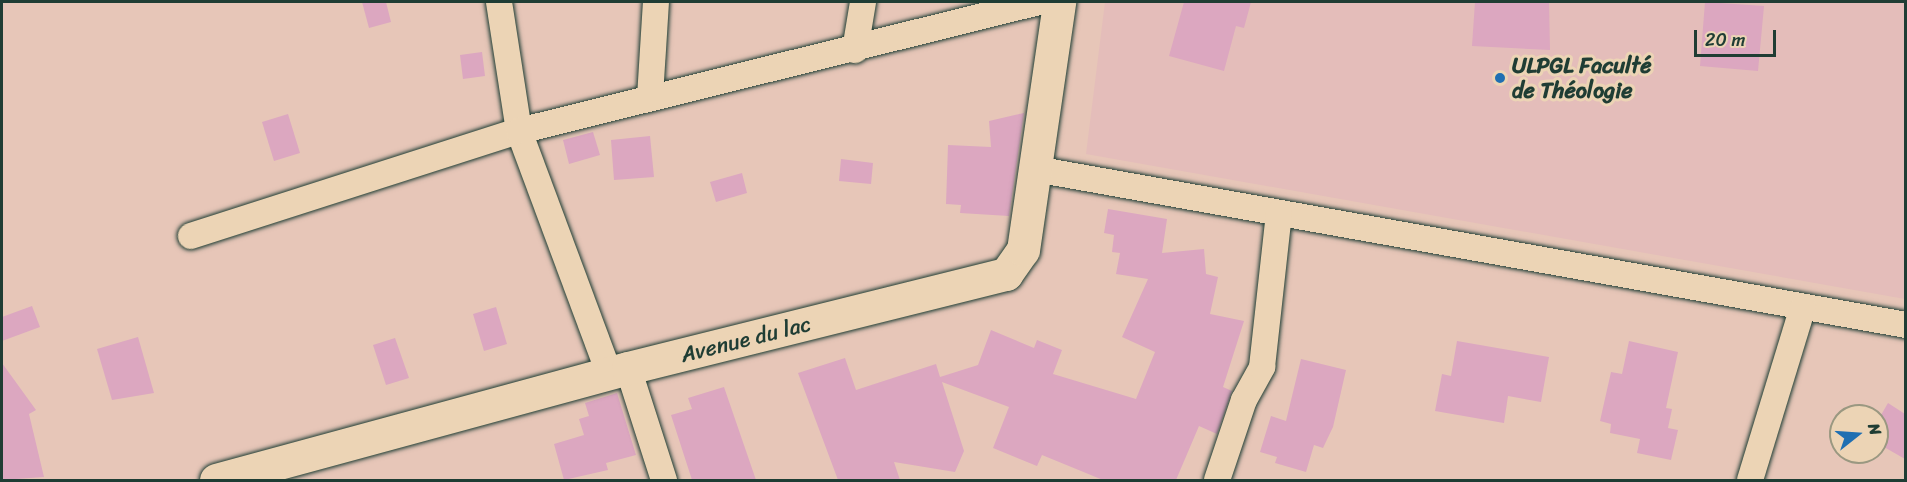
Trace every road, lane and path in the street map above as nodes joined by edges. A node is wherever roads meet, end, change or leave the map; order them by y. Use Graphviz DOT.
graph roads {
  1 [pos="499,2"];
  2 [pos="656,2"];
  3 [pos="862,2"];
  4 [pos="1039,2"];
  5 [pos="1059,2"];
  6 [pos="855,51"];
  7 [pos="650,97"];
  8 [pos="519,130"];
  9 [pos="1035,169"];
  10 [pos="1279,213"];
  11 [pos="191,236"];
  12 [pos="1803,307"];
  13 [pos="1905,325"];
  14 [pos="619,371"];
  15 [pos="216,480"];
  16 [pos="664,480"];
  17 [pos="1217,480"];
  18 [pos="1750,480"];
  1 -- 8 [label="street"];
  2 -- 7 [label="street"];
  3 -- 6 [label="street"];
  4 -- 6 [label="street"];
  5 -- 9 [label="main road, Avenue du lac"];
  6 -- 7 [label="street"];
  7 -- 8 [label="street"];
  8 -- 11 [label="street"];
  8 -- 14 [label="street"];
  9 -- 10 [label="street"];
  9 -- 14 [label="main road, Avenue du lac"];
  10 -- 12 [label="street"];
  10 -- 17 [label="street"];
  12 -- 13 [label="street"];
  12 -- 18 [label="street"];
  14 -- 15 [label="main road, Avenue du lac"];
  14 -- 16 [label="street"];
}
